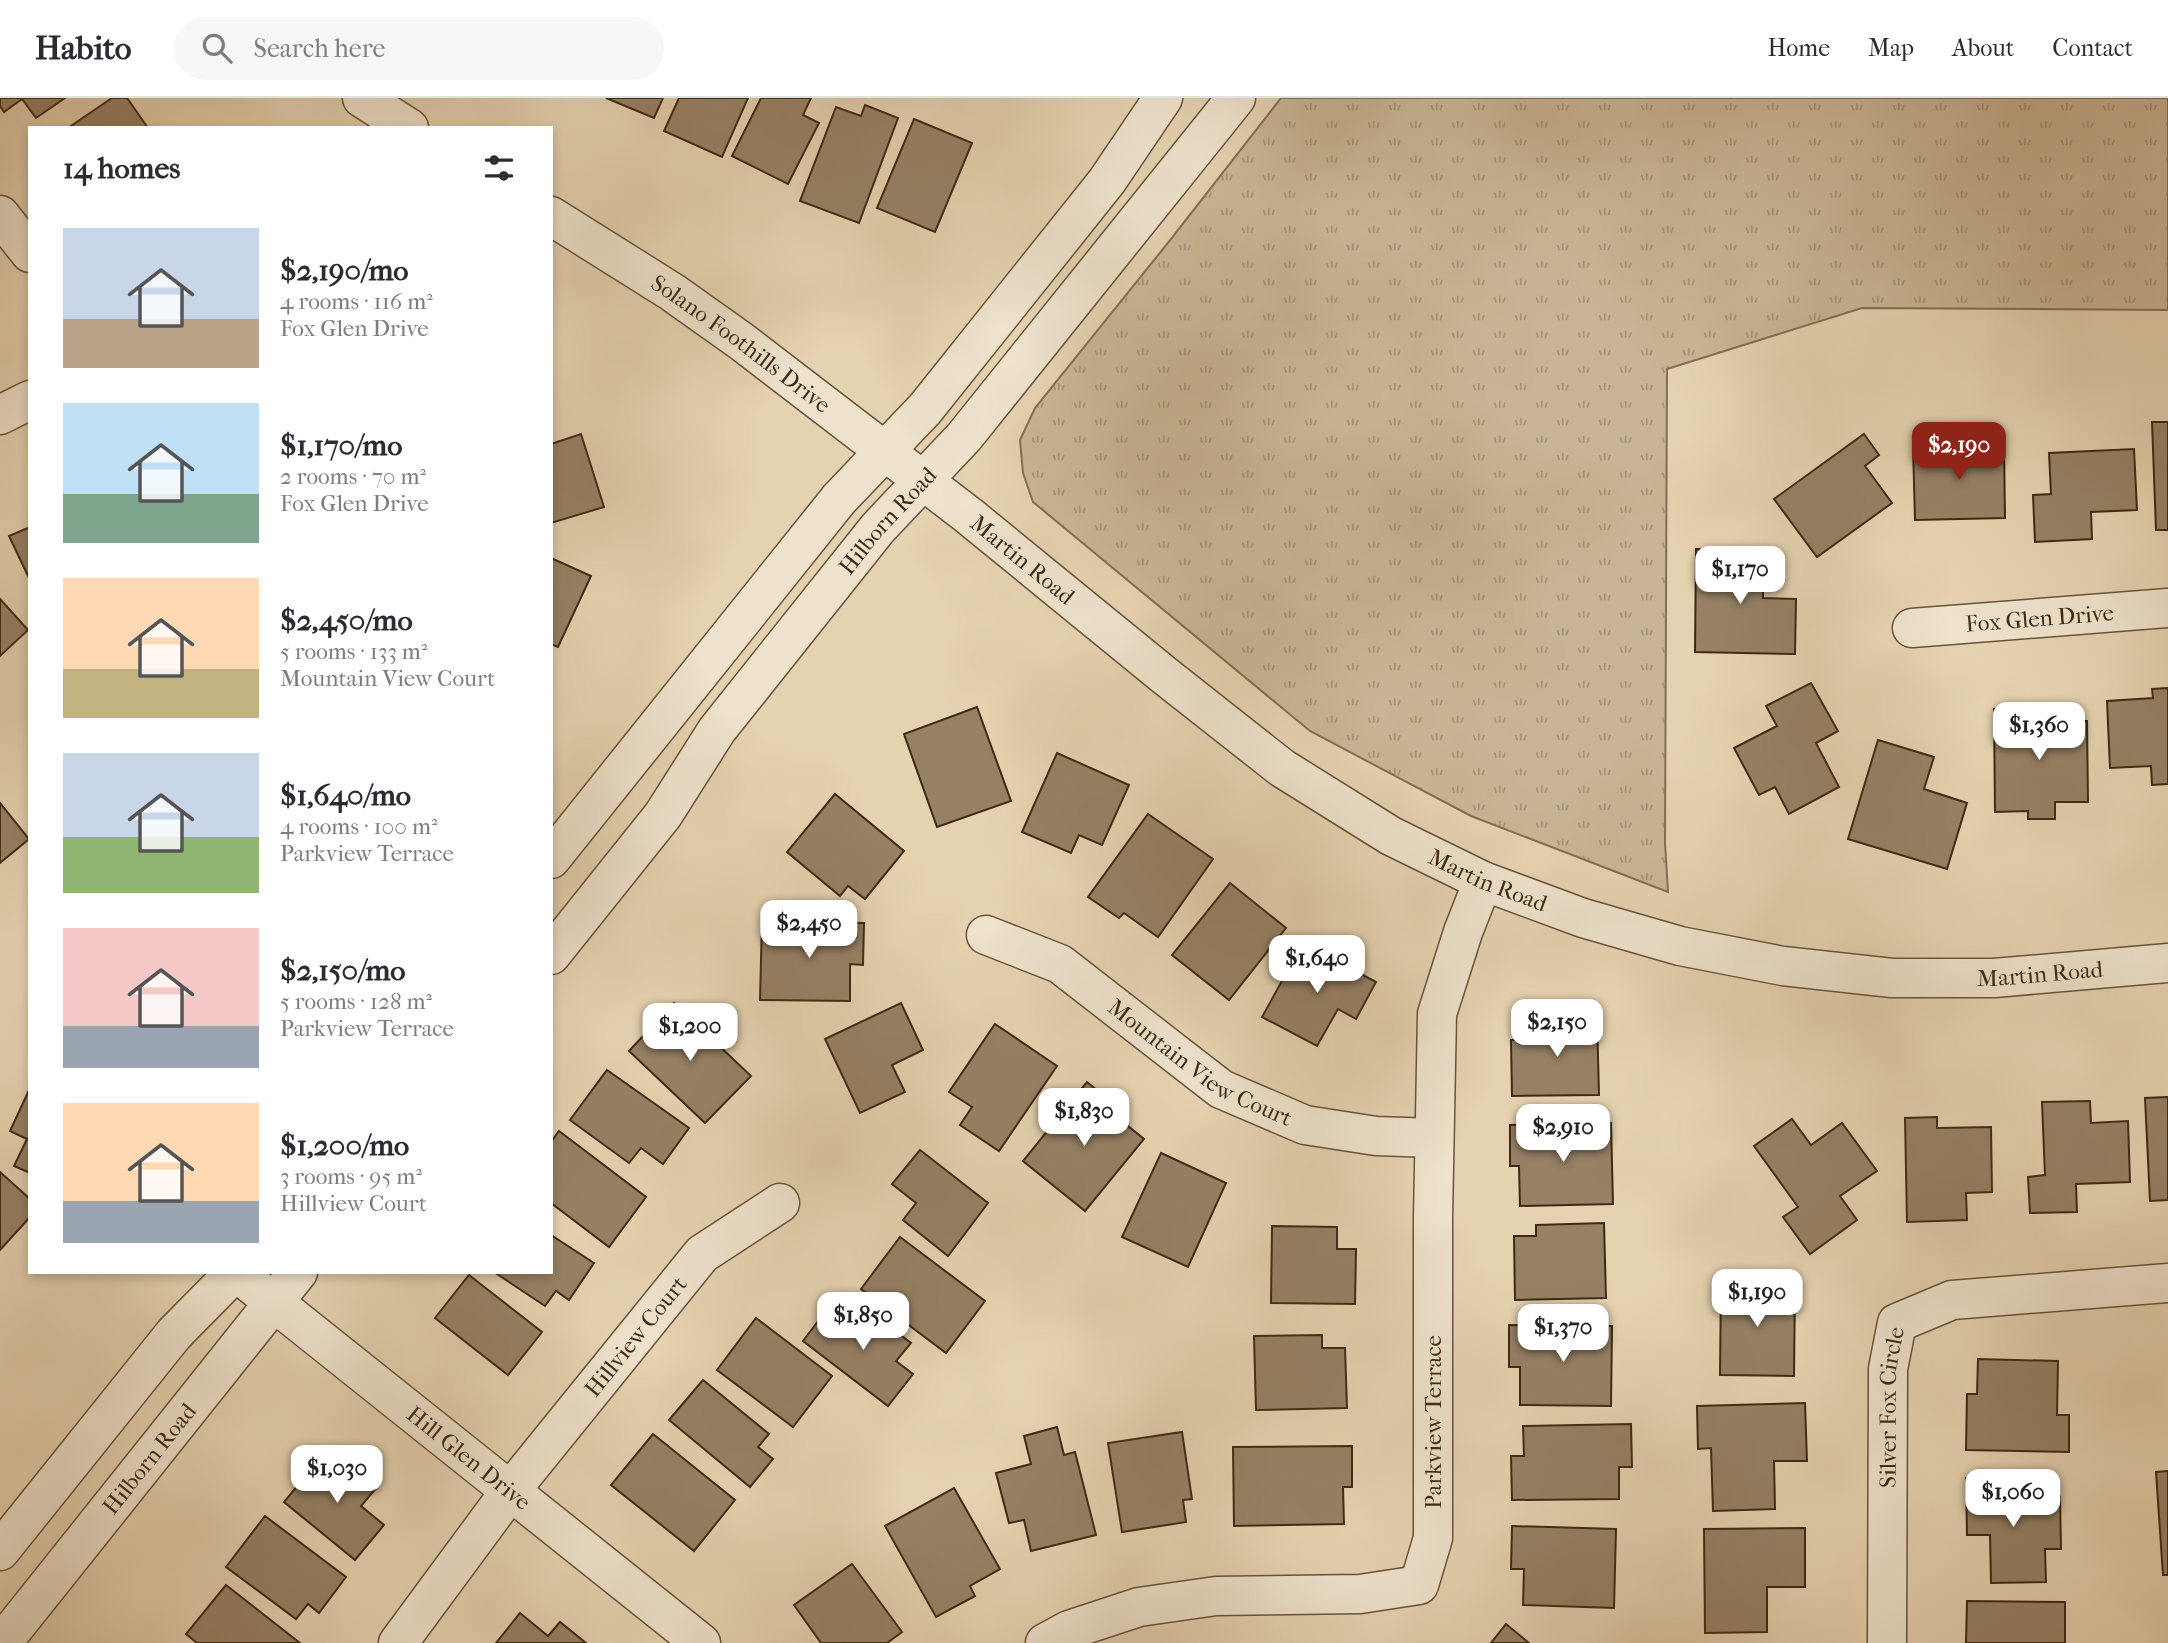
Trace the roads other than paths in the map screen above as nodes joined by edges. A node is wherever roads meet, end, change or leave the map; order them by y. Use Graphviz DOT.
graph roads {
  1 [pos="1163,98"];
  2 [pos="1236,98"];
  3 [pos="0,215"];
  4 [pos="553,217"];
  5 [pos="28,250"];
  6 [pos="28,401"];
  7 [pos="0,415"];
  8 [pos="884,452"];
  9 [pos="923,481"];
  10 [pos="2168,608"];
  11 [pos="1912,628"];
  12 [pos="553,856"];
  13 [pos="1483,881"];
  14 [pos="986,935"];
  15 [pos="553,952"];
  16 [pos="2168,963"];
  17 [pos="1434,1138"];
  18 [pos="780,1203"];
  19 [pos="234,1274"];
  20 [pos="239,1274"];
  21 [pos="296,1274"];
  22 [pos="2168,1283"];
  23 [pos="274,1302"];
  24 [pos="511,1490"];
  25 [pos="0,1551"];
  26 [pos="2,1643"];
  27 [pos="398,1643"];
  28 [pos="701,1643"];
  29 [pos="1045,1643"];
  30 [pos="1887,1643"];
  1 -- 8 [label="street"];
  2 -- 9 [label="street, Hilborn Road"];
  3 -- 5 [label="street"];
  4 -- 8 [label="street, Solano Foothills Drive"];
  6 -- 7 [label="street"];
  8 -- 9 [label="street, Solano Foothills Drive"];
  8 -- 12 [label="street"];
  9 -- 13 [label="street, Martin Road"];
  9 -- 15 [label="street, Hilborn Road"];
  10 -- 11 [label="street, Fox Glen Drive"];
  13 -- 16 [label="street, Martin Road"];
  13 -- 17 [label="street, Parkview Terrace"];
  14 -- 17 [label="street, Mountain View Court"];
  17 -- 29 [label="street, Parkview Terrace"];
  18 -- 24 [label="street, Hillview Court"];
  19 -- 25 [label="street"];
  20 -- 23 [label="street, Hill Glen Drive"];
  21 -- 23 [label="street, Hilborn Road"];
  22 -- 30 [label="street, Silver Fox Circle"];
  23 -- 24 [label="street, Hill Glen Drive"];
  23 -- 26 [label="street, Hilborn Road"];
  24 -- 27 [label="street, Hillview Court"];
  24 -- 28 [label="street, Hill Glen Drive"];
}
